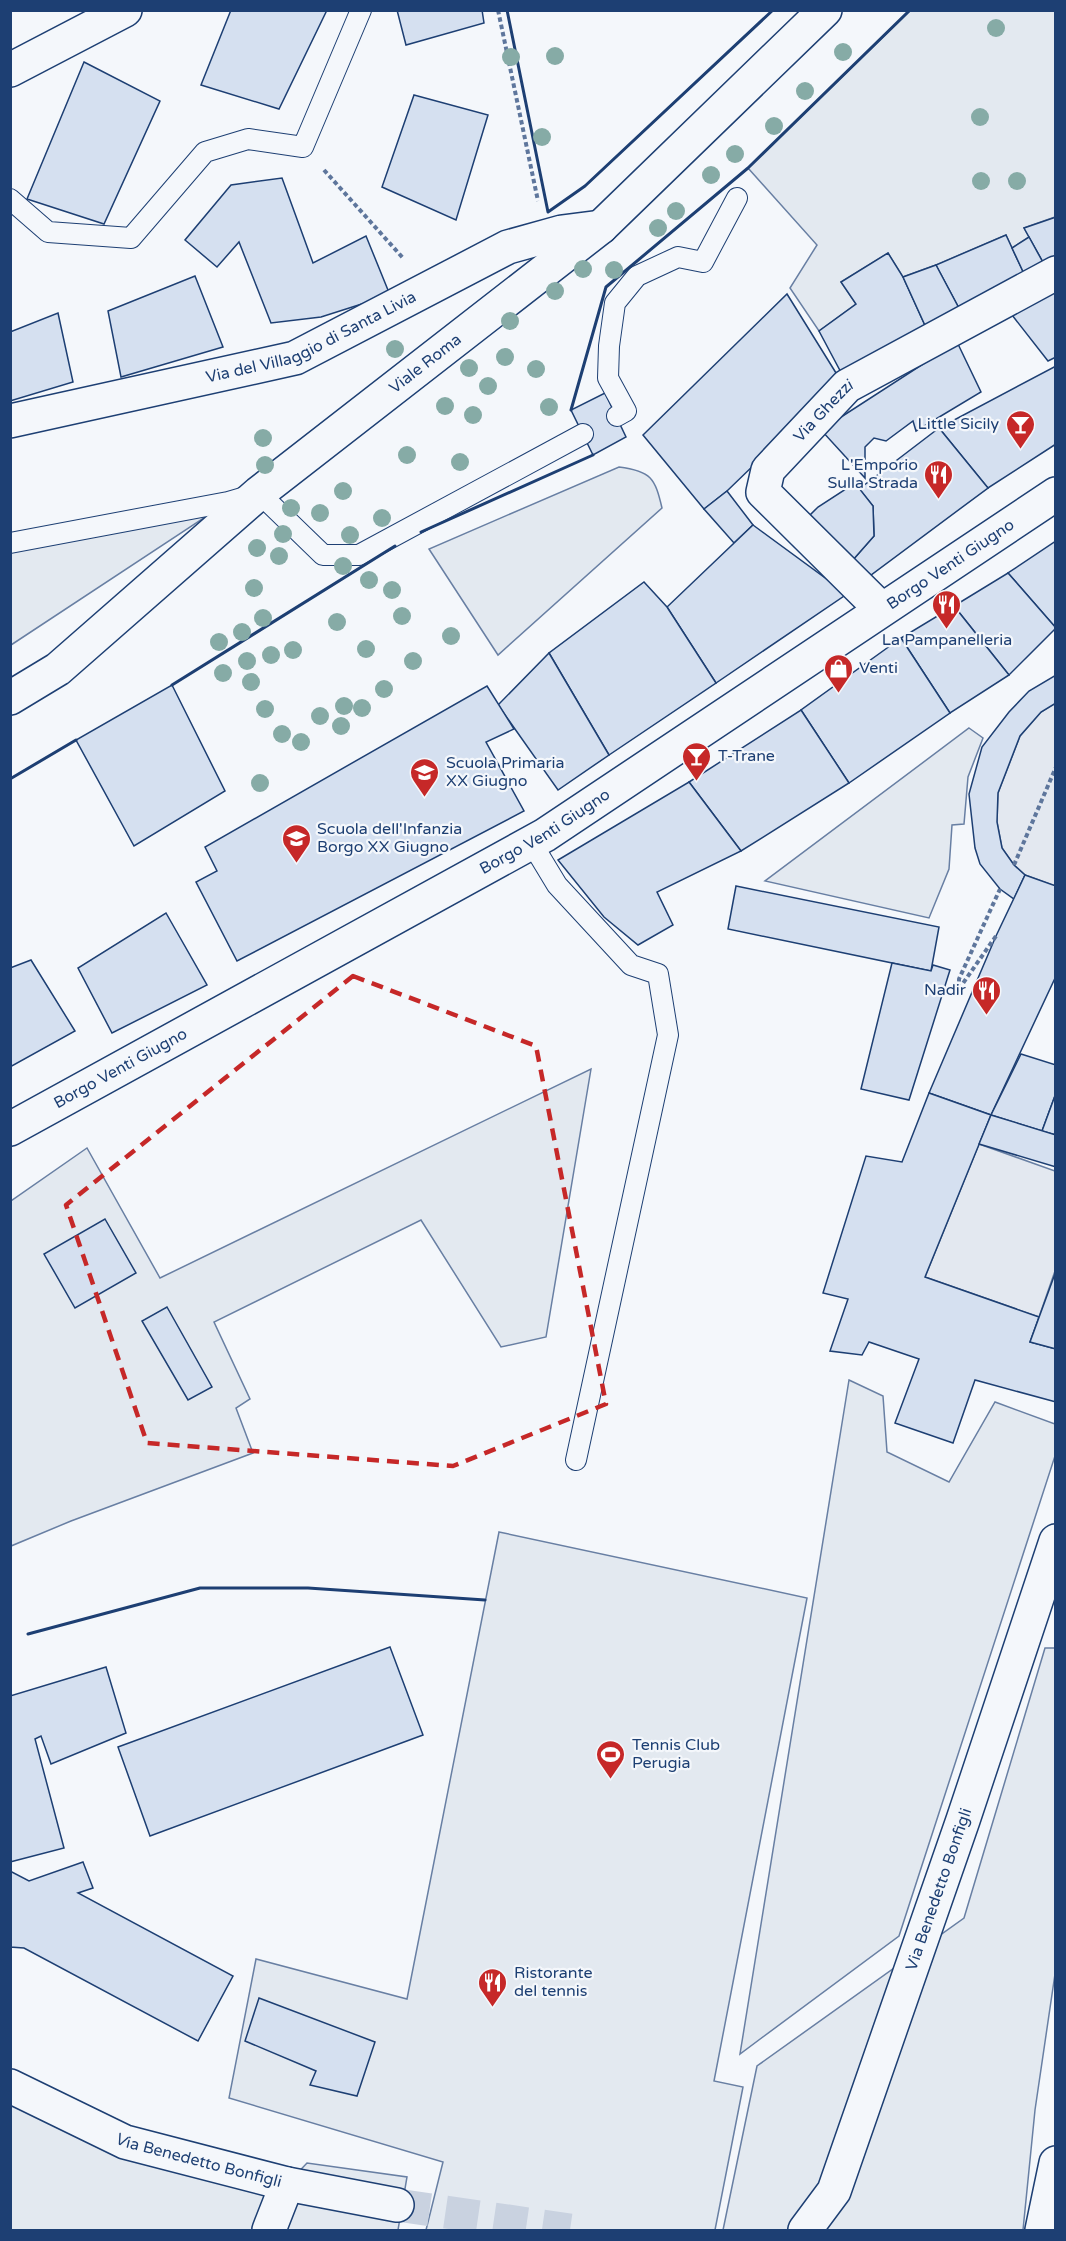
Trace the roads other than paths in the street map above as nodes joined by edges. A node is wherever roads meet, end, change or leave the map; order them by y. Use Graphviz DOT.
graph roads {
  1 [pos="124,10"];
  2 [pos="361,10"];
  3 [pos="825,10"];
  4 [pos="10,70"];
  5 [pos="737,198"];
  6 [pos="10,199"];
  7 [pos="601,227"];
  8 [pos="1056,273"];
  9 [pos="617,416"];
  10 [pos="10,421"];
  11 [pos="583,434"];
  12 [pos="258,493"];
  13 [pos="1056,494"];
  14 [pos="10,543"];
  15 [pos="881,609"];
  16 [pos="10,698"];
  17 [pos="531,842"];
  18 [pos="10,1129"];
  19 [pos="576,1460"];
  20 [pos="1056,1541"];
  21 [pos="10,2086"];
  22 [pos="1056,2163"];
  23 [pos="287,2184"];
  24 [pos="396,2205"];
  25 [pos="269,2230"];
  26 [pos="805,2230"];
  27 [pos="1042,2230"];
  1 -- 4 [label="street"];
  2 -- 6 [label="lane"];
  3 -- 7 [label="street, Viale Roma"];
  5 -- 9 [label="lane"];
  7 -- 10 [label="street, Via del Villaggio di Santa Livia"];
  7 -- 12 [label="street, Viale Roma"];
  8 -- 15 [label="street, Via Ghezzi"];
  11 -- 12 [label="lane"];
  12 -- 14 [label="lane"];
  12 -- 16 [label="street, Viale Roma"];
  13 -- 15 [label="street, Borgo Venti Giugno"];
  15 -- 17 [label="street, Borgo Venti Giugno"];
  17 -- 18 [label="street, Borgo Venti Giugno"];
  17 -- 19 [label="lane"];
  20 -- 26 [label="street, Via Benedetto Bonfigli"];
  21 -- 23 [label="street, Via Benedetto Bonfigli"];
  22 -- 27 [label="street"];
  23 -- 24 [label="street, Via Benedetto Bonfigli"];
  23 -- 25 [label="street"];
}
